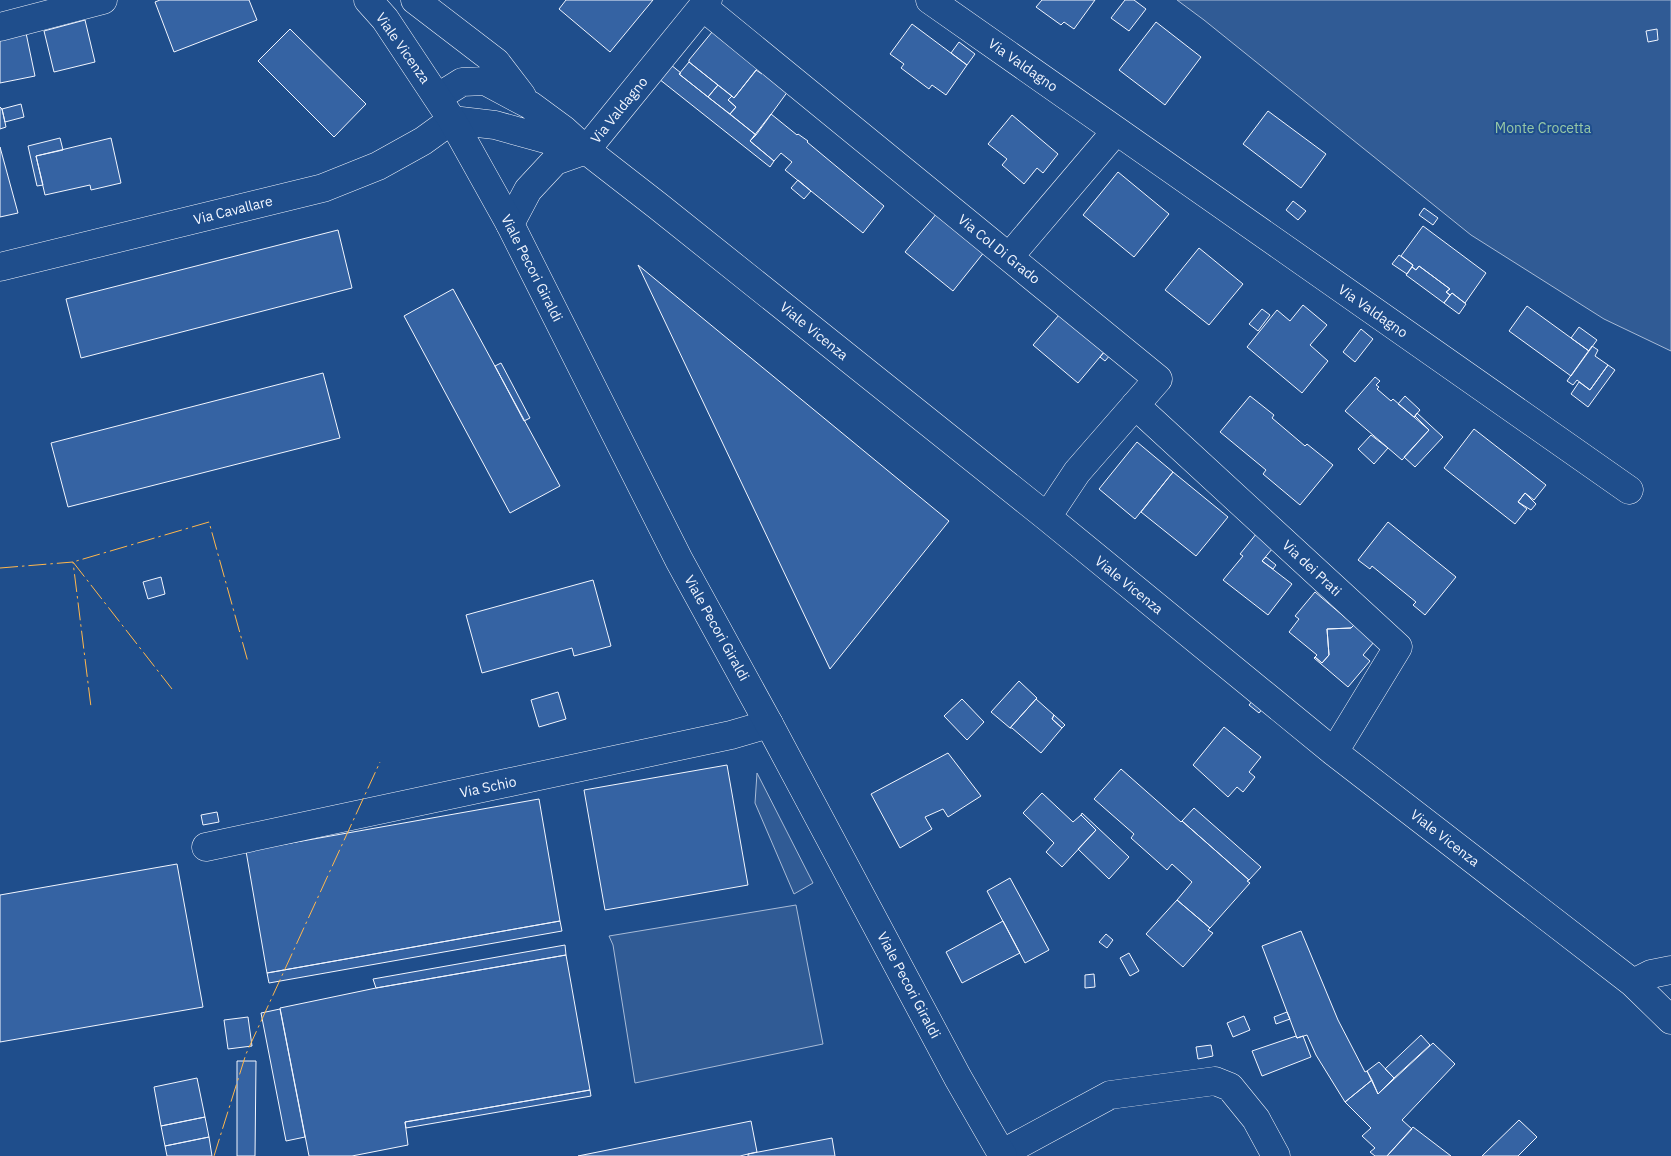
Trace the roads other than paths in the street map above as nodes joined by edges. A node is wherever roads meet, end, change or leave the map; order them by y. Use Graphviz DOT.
graph roads {
  1 [pos="103,0"];
  2 [pos="368,0"];
  3 [pos="415,0"];
  4 [pos="930,0"];
  5 [pos="705,3"];
  6 [pos="31,10"];
  7 [pos="0,27"];
  8 [pos="438,98"];
  9 [pos="530,105"];
  10 [pos="452,120"];
  11 [pos="1116,131"];
  12 [pos="586,150"];
  13 [pos="510,224"];
  14 [pos="1008,256"];
  15 [pos="0,267"];
  16 [pos="1135,405"];
  17 [pos="1629,490"];
  18 [pos="1046,517"];
  19 [pos="770,724"];
  20 [pos="1334,752"];
  21 [pos="206,847"];
  22 [pos="1671,970"];
  23 [pos="1633,983"];
  24 [pos="1671,1020"];
  25 [pos="1002,1155"];
  26 [pos="1276,1156"];
  1 -- 6 [label="street"];
  2 -- 8 [label="street, Viale Vicenza"];
  3 -- 9 [label="street"];
  4 -- 11 [label="street, Via Valdagno"];
  5 -- 12 [label="street, Via Valdagno"];
  5 -- 14 [label="street, Via Col Di Grado"];
  6 -- 7 [label="street"];
  8 -- 9 [label="street"];
  8 -- 10 [label="street, Viale Pecori Giraldi"];
  9 -- 12 [label="street, Viale Vicenza"];
  10 -- 12 [label="street"];
  10 -- 13 [label="street, Viale Pecori Giraldi"];
  10 -- 15 [label="street, Via Cavallare"];
  11 -- 14 [label="street"];
  11 -- 17 [label="street, Via Valdagno"];
  12 -- 13 [label="street"];
  12 -- 18 [label="street, Viale Vicenza"];
  13 -- 19 [label="street, Viale Pecori Giraldi"];
  14 -- 16 [label="street, Via Col Di Grado"];
  16 -- 18 [label="street, Via Col Di Grado"];
  16 -- 20 [label="street, Via dei Prati"];
  18 -- 20 [label="street, Viale Vicenza"];
  19 -- 21 [label="street, Via Schio"];
  19 -- 25 [label="street, Viale Pecori Giraldi"];
  20 -- 23 [label="street, Viale Vicenza"];
  22 -- 23 [label="street"];
  23 -- 24 [label="street, Viale Vicenza"];
  25 -- 26 [label="street"];
}
